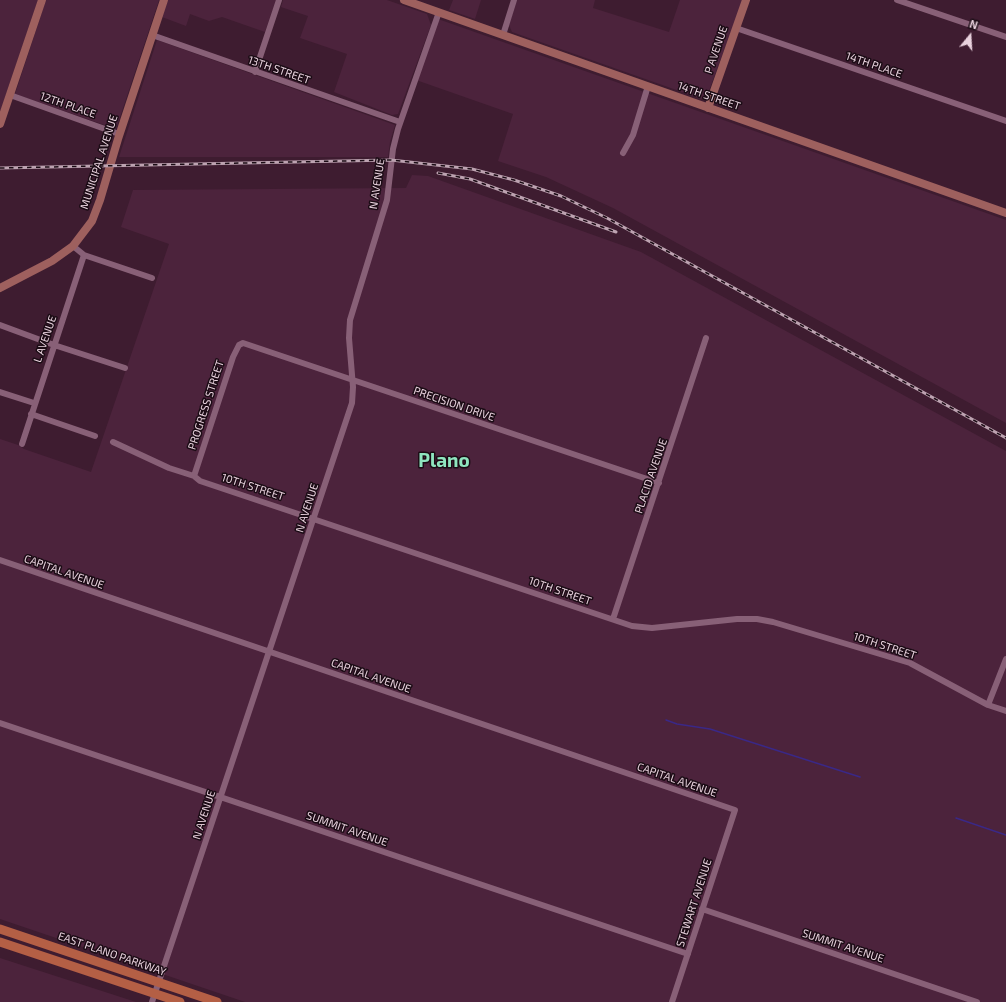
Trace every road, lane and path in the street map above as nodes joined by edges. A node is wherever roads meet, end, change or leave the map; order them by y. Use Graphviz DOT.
graph roads {
  1 [pos="42,0"];
  2 [pos="164,0"];
  3 [pos="279,0"];
  4 [pos="404,0"];
  5 [pos="514,0"];
  6 [pos="746,0"];
  7 [pos="897,0"];
  8 [pos="439,12"];
  9 [pos="736,28"];
  10 [pos="152,35"];
  11 [pos="503,35"];
  12 [pos="1006,37"];
  13 [pos="255,72"];
  14 [pos="648,86"];
  15 [pos="10,95"];
  16 [pos="708,108"];
  17 [pos="1006,121"];
  18 [pos="400,122"];
  19 [pos="0,124"];
  20 [pos="119,134"];
  21 [pos="623,153"];
  22 [pos="1006,213"];
  23 [pos="73,246"];
  24 [pos="84,256"];
  25 [pos="152,278"];
  26 [pos="0,288"];
  27 [pos="0,325"];
  28 [pos="706,338"];
  29 [pos="243,343"];
  30 [pos="54,345"];
  31 [pos="125,368"];
  32 [pos="353,380"];
  33 [pos="0,392"];
  34 [pos="34,403"];
  35 [pos="31,414"];
  36 [pos="95,436"];
  37 [pos="113,442"];
  38 [pos="22,444"];
  39 [pos="194,476"];
  40 [pos="659,483"];
  41 [pos="315,518"];
  42 [pos="0,560"];
  43 [pos="613,619"];
  44 [pos="270,652"];
  45 [pos="1006,659"];
  46 [pos="988,705"];
  47 [pos="1006,710"];
  48 [pos="0,723"];
  49 [pos="220,797"];
  50 [pos="735,810"];
  51 [pos="702,909"];
  52 [pos="0,929"];
  53 [pos="0,942"];
  54 [pos="66,951"];
  55 [pos="688,954"];
  56 [pos="61,963"];
  57 [pos="158,982"];
  58 [pos="153,998"];
  59 [pos="180,1002"];
  60 [pos="217,1002"];
  61 [pos="672,1002"];
  62 [pos="977,1002"];
  1 -- 15 [label="main road"];
  2 -- 10 [label="main road, MUNICIPAL AVENUE"];
  3 -- 13 [label="street"];
  4 -- 8 [label="main road, 14TH STREET"];
  5 -- 11 [label="street"];
  6 -- 9 [label="main road, P AVENUE"];
  7 -- 12 [label="street"];
  8 -- 11 [label="main road, 14TH STREET"];
  8 -- 18 [label="street, N AVENUE"];
  9 -- 16 [label="main road, P AVENUE"];
  9 -- 17 [label="street, 14TH PLACE"];
  10 -- 13 [label="street, 13TH STREET"];
  10 -- 20 [label="main road, MUNICIPAL AVENUE"];
  11 -- 14 [label="main road, 14TH STREET"];
  13 -- 18 [label="street, 13TH STREET"];
  14 -- 16 [label="main road, 14TH STREET"];
  14 -- 21 [label="street"];
  15 -- 19 [label="main road"];
  15 -- 20 [label="street, 12TH PLACE"];
  16 -- 22 [label="main road, 14TH STREET"];
  18 -- 32 [label="street, N AVENUE"];
  20 -- 23 [label="main road, MUNICIPAL AVENUE"];
  23 -- 24 [label="street"];
  23 -- 26 [label="main road, MUNICIPAL AVENUE"];
  24 -- 25 [label="street"];
  24 -- 30 [label="street, L AVENUE"];
  27 -- 30 [label="street"];
  28 -- 40 [label="street, PLACID AVENUE"];
  29 -- 32 [label="street, PRECISION DRIVE"];
  29 -- 39 [label="street, PROGRESS STREET"];
  30 -- 31 [label="street"];
  30 -- 34 [label="street, L AVENUE"];
  32 -- 40 [label="street, PRECISION DRIVE"];
  32 -- 41 [label="street, N AVENUE"];
  33 -- 34 [label="street"];
  34 -- 35 [label="street, L AVENUE"];
  35 -- 36 [label="street"];
  35 -- 38 [label="street, L AVENUE"];
  37 -- 39 [label="street, 10TH STREET"];
  39 -- 41 [label="street, 10TH STREET"];
  40 -- 43 [label="street, PLACID AVENUE"];
  41 -- 43 [label="street, 10TH STREET"];
  41 -- 44 [label="street, N AVENUE"];
  42 -- 44 [label="street, CAPITAL AVENUE"];
  43 -- 46 [label="street, 10TH STREET"];
  44 -- 49 [label="street, N AVENUE"];
  44 -- 50 [label="street, CAPITAL AVENUE"];
  45 -- 46 [label="street"];
  46 -- 47 [label="street, 10TH STREET"];
  48 -- 49 [label="street, SUMMIT AVENUE"];
  49 -- 55 [label="street, SUMMIT AVENUE"];
  49 -- 57 [label="street, N AVENUE"];
  50 -- 51 [label="street, STEWART AVENUE"];
  51 -- 55 [label="street, STEWART AVENUE"];
  51 -- 62 [label="street, SUMMIT AVENUE"];
  52 -- 54 [label="main road, EAST PLANO PARKWAY"];
  53 -- 56 [label="main road"];
  54 -- 56 [label="main road"];
  54 -- 57 [label="main road, EAST PLANO PARKWAY"];
  55 -- 61 [label="street, STEWART AVENUE"];
  56 -- 58 [label="main road"];
  57 -- 58 [label="street, N AVENUE"];
  57 -- 60 [label="main road, EAST PLANO PARKWAY"];
  58 -- 59 [label="main road"];
}
